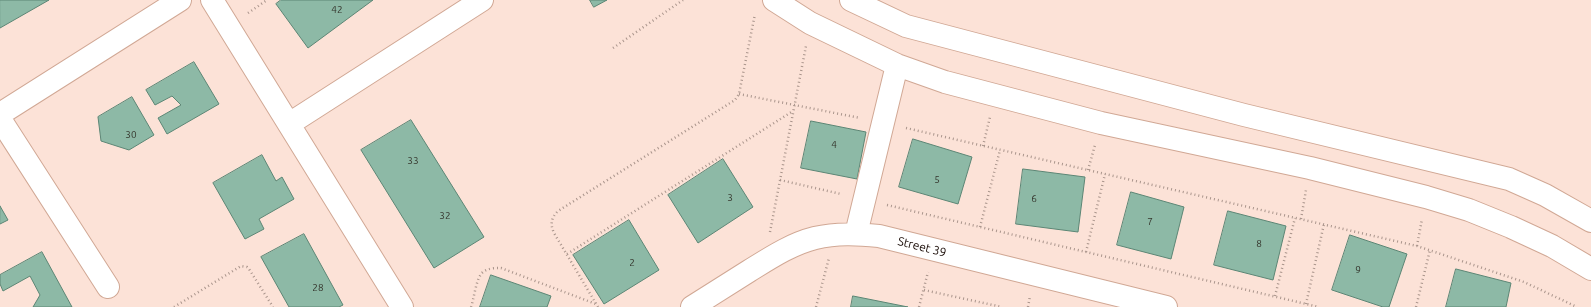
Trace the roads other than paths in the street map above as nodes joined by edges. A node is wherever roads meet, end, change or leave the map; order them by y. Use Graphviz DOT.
graph roads {
  1 [pos="180,0"];
  2 [pos="212,0"];
  3 [pos="482,0"];
  4 [pos="851,0"];
  5 [pos="766,4"];
  6 [pos="897,65"];
  7 [pos="0,114"];
  8 [pos="0,119"];
  9 [pos="288,124"];
  10 [pos="1591,221"];
  11 [pos="846,234"];
  12 [pos="1591,269"];
  13 [pos="108,287"];
  14 [pos="1155,306"];
  15 [pos="402,307"];
  16 [pos="692,307"];
  1 -- 7 [label="street"];
  2 -- 9 [label="street"];
  3 -- 9 [label="street"];
  4 -- 10 [label="street"];
  5 -- 6 [label="street"];
  6 -- 11 [label="street"];
  6 -- 12 [label="street"];
  8 -- 13 [label="street"];
  9 -- 15 [label="street"];
  11 -- 14 [label="street, Street 39"];
  11 -- 16 [label="street, Street 39"];
}
